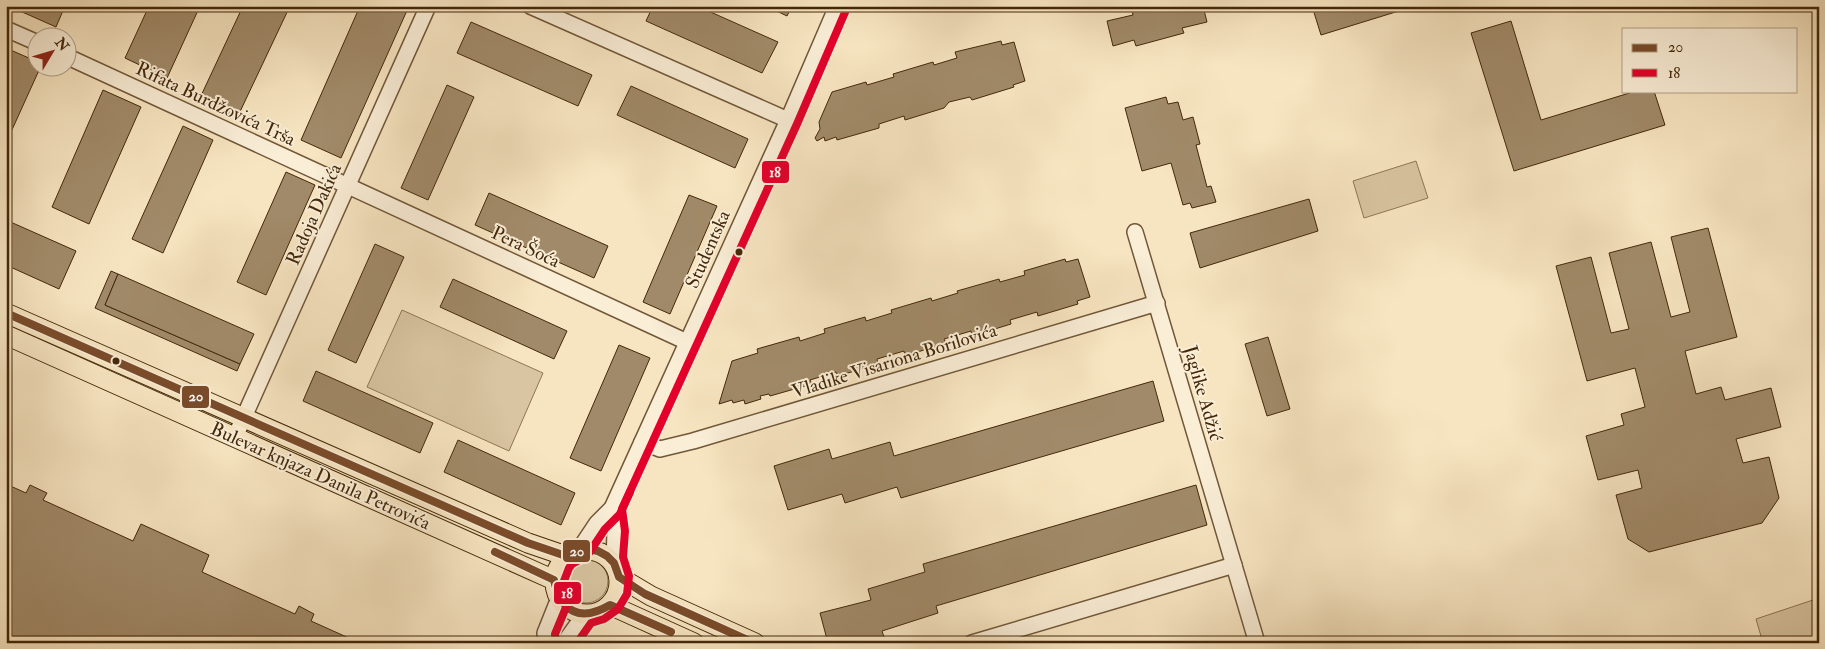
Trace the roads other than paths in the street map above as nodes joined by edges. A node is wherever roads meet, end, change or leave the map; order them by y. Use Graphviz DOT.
graph roads {
  1 [pos="428,6"];
  2 [pos="530,6"];
  3 [pos="838,6"];
  4 [pos="6,29"];
  5 [pos="28,39"];
  6 [pos="78,62"];
  7 [pos="788,120"];
  8 [pos="348,186"];
  9 [pos="1135,232"];
  10 [pos="1157,302"];
  11 [pos="6,313"];
  12 [pos="6,335"];
  13 [pos="687,342"];
  14 [pos="243,418"];
  15 [pos="235,437"];
  16 [pos="642,442"];
  17 [pos="612,508"];
  18 [pos="572,553"];
  19 [pos="1234,566"];
  20 [pos="616,570"];
  21 [pos="554,580"];
  22 [pos="558,598"];
  23 [pos="610,605"];
  24 [pos="585,614"];
  25 [pos="546,643"];
  26 [pos="564,643"];
  27 [pos="694,643"];
  28 [pos="755,643"];
  29 [pos="972,643"];
  30 [pos="1257,643"];
  1 -- 8 [label="street, Radoja Dakića"];
  2 -- 7 [label="street"];
  3 -- 7 [label="street, Studentska"];
  4 -- 5 [label="street"];
  6 -- 8 [label="street, Rifata Burdžovića Trša"];
  7 -- 13 [label="street, Studentska"];
  8 -- 13 [label="street, Pera Šoća"];
  8 -- 14 [label="street, Radoja Dakića"];
  9 -- 10 [label="street, Jaglike Adžić"];
  10 -- 16 [label="street, Vladike Visariona Borilovića"];
  10 -- 19 [label="street, Jaglike Adžić"];
  11 -- 14 [label="main road, Bulevar knjaza Danila Petrovića"];
  12 -- 15 [label="main road, Bulevar knjaza Danila Petrovića"];
  13 -- 16 [label="street, Studentska"];
  14 -- 15 [label="street, Radoja Dakića"];
  14 -- 18 [label="main road, Bulevar knjaza Danila Petrovića"];
  15 -- 21 [label="main road, Bulevar knjaza Danila Petrovića"];
  16 -- 17 [label="street, Studentska"];
  17 -- 18 [label="street, Studentska"];
  17 -- 20 [label="street"];
  18 -- 20 [label="main road, Bulevar knjaza Danila Petrovića"];
  18 -- 21 [label="main road"];
  19 -- 29 [label="street"];
  19 -- 30 [label="street, Jaglike Adžić"];
  20 -- 23 [label="main road"];
  20 -- 28 [label="main road, Bulevar knjaza Danila Petrovića"];
  21 -- 22 [label="main road"];
  22 -- 24 [label="main road"];
  22 -- 25 [label="street"];
  23 -- 24 [label="main road"];
  23 -- 27 [label="main road"];
  24 -- 26 [label="street"];
}
